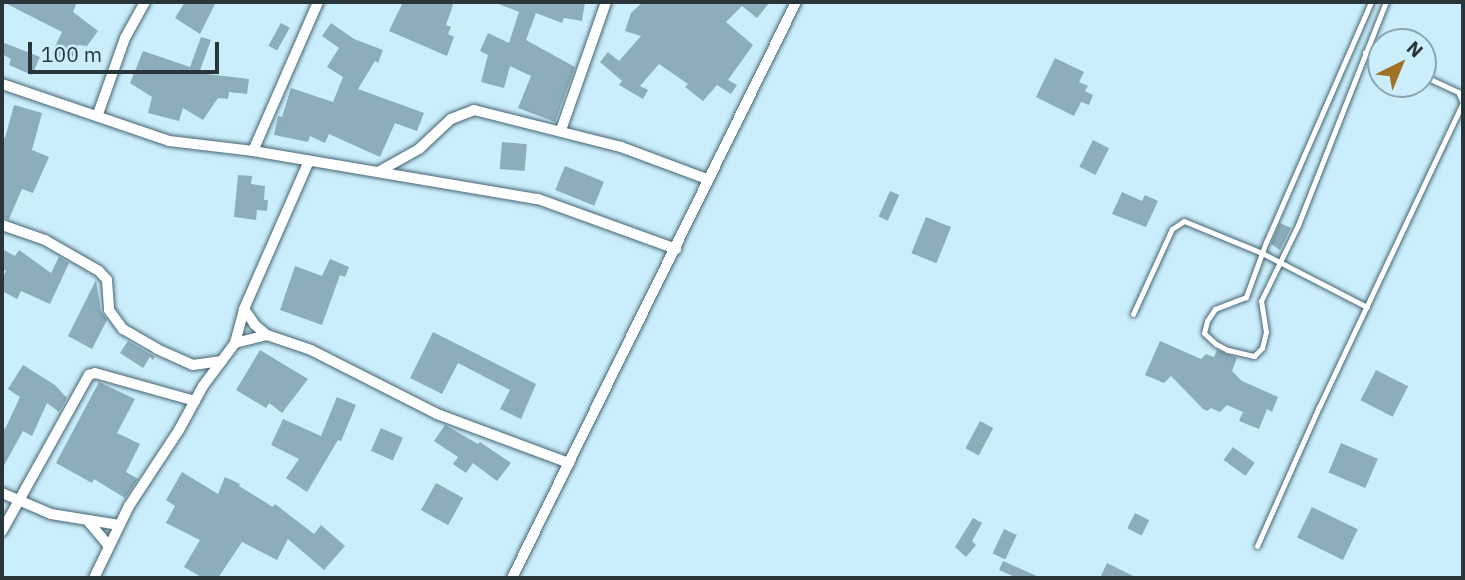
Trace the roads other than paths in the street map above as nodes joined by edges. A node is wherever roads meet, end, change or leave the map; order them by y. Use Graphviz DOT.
graph roads {
  1 [pos="145,2"];
  2 [pos="318,2"];
  3 [pos="606,2"];
  4 [pos="796,2"];
  5 [pos="1371,2"];
  6 [pos="1386,2"];
  7 [pos="1365,52"];
  8 [pos="1437,82"];
  9 [pos="2,84"];
  10 [pos="98,114"];
  11 [pos="561,130"];
  12 [pos="253,151"];
  13 [pos="309,160"];
  14 [pos="378,172"];
  15 [pos="707,179"];
  16 [pos="2,225"];
  17 [pos="676,249"];
  18 [pos="1262,253"];
  19 [pos="1279,262"];
  20 [pos="1367,307"];
  21 [pos="244,309"];
  22 [pos="1133,314"];
  23 [pos="267,334"];
  24 [pos="235,343"];
  25 [pos="222,361"];
  26 [pos="193,365"];
  27 [pos="203,386"];
  28 [pos="195,401"];
  29 [pos="569,463"];
  30 [pos="2,493"];
  31 [pos="18,500"];
  32 [pos="88,521"];
  33 [pos="119,525"];
  34 [pos="2,531"];
  35 [pos="108,545"];
  36 [pos="1257,546"];
  37 [pos="94,578"];
  38 [pos="512,578"];
  1 -- 10 [label="street"];
  2 -- 12 [label="street"];
  3 -- 11 [label="street"];
  4 -- 15 [label="street"];
  5 -- 18 [label="lane"];
  6 -- 7 [label="lane"];
  7 -- 19 [label="lane"];
  8 -- 20 [label="lane"];
  9 -- 10 [label="street"];
  10 -- 12 [label="street"];
  11 -- 14 [label="street"];
  11 -- 15 [label="street"];
  12 -- 13 [label="street"];
  13 -- 14 [label="street"];
  13 -- 21 [label="street"];
  14 -- 17 [label="street"];
  15 -- 17 [label="street"];
  16 -- 26 [label="street"];
  17 -- 29 [label="street"];
  18 -- 19 [label="lane"];
  18 -- 19 [label="lane"];
  18 -- 22 [label="lane"];
  19 -- 20 [label="lane"];
  20 -- 36 [label="lane"];
  21 -- 23 [label="street"];
  21 -- 24 [label="street"];
  23 -- 24 [label="street"];
  23 -- 29 [label="street"];
  24 -- 25 [label="street"];
  25 -- 26 [label="street"];
  25 -- 27 [label="street"];
  26 -- 27 [label="street"];
  27 -- 28 [label="street"];
  28 -- 31 [label="street"];
  28 -- 33 [label="street"];
  29 -- 38 [label="street"];
  30 -- 31 [label="street"];
  31 -- 32 [label="street"];
  31 -- 34 [label="street"];
  32 -- 33 [label="street"];
  32 -- 35 [label="street"];
  33 -- 35 [label="street"];
  35 -- 37 [label="street"];
}
